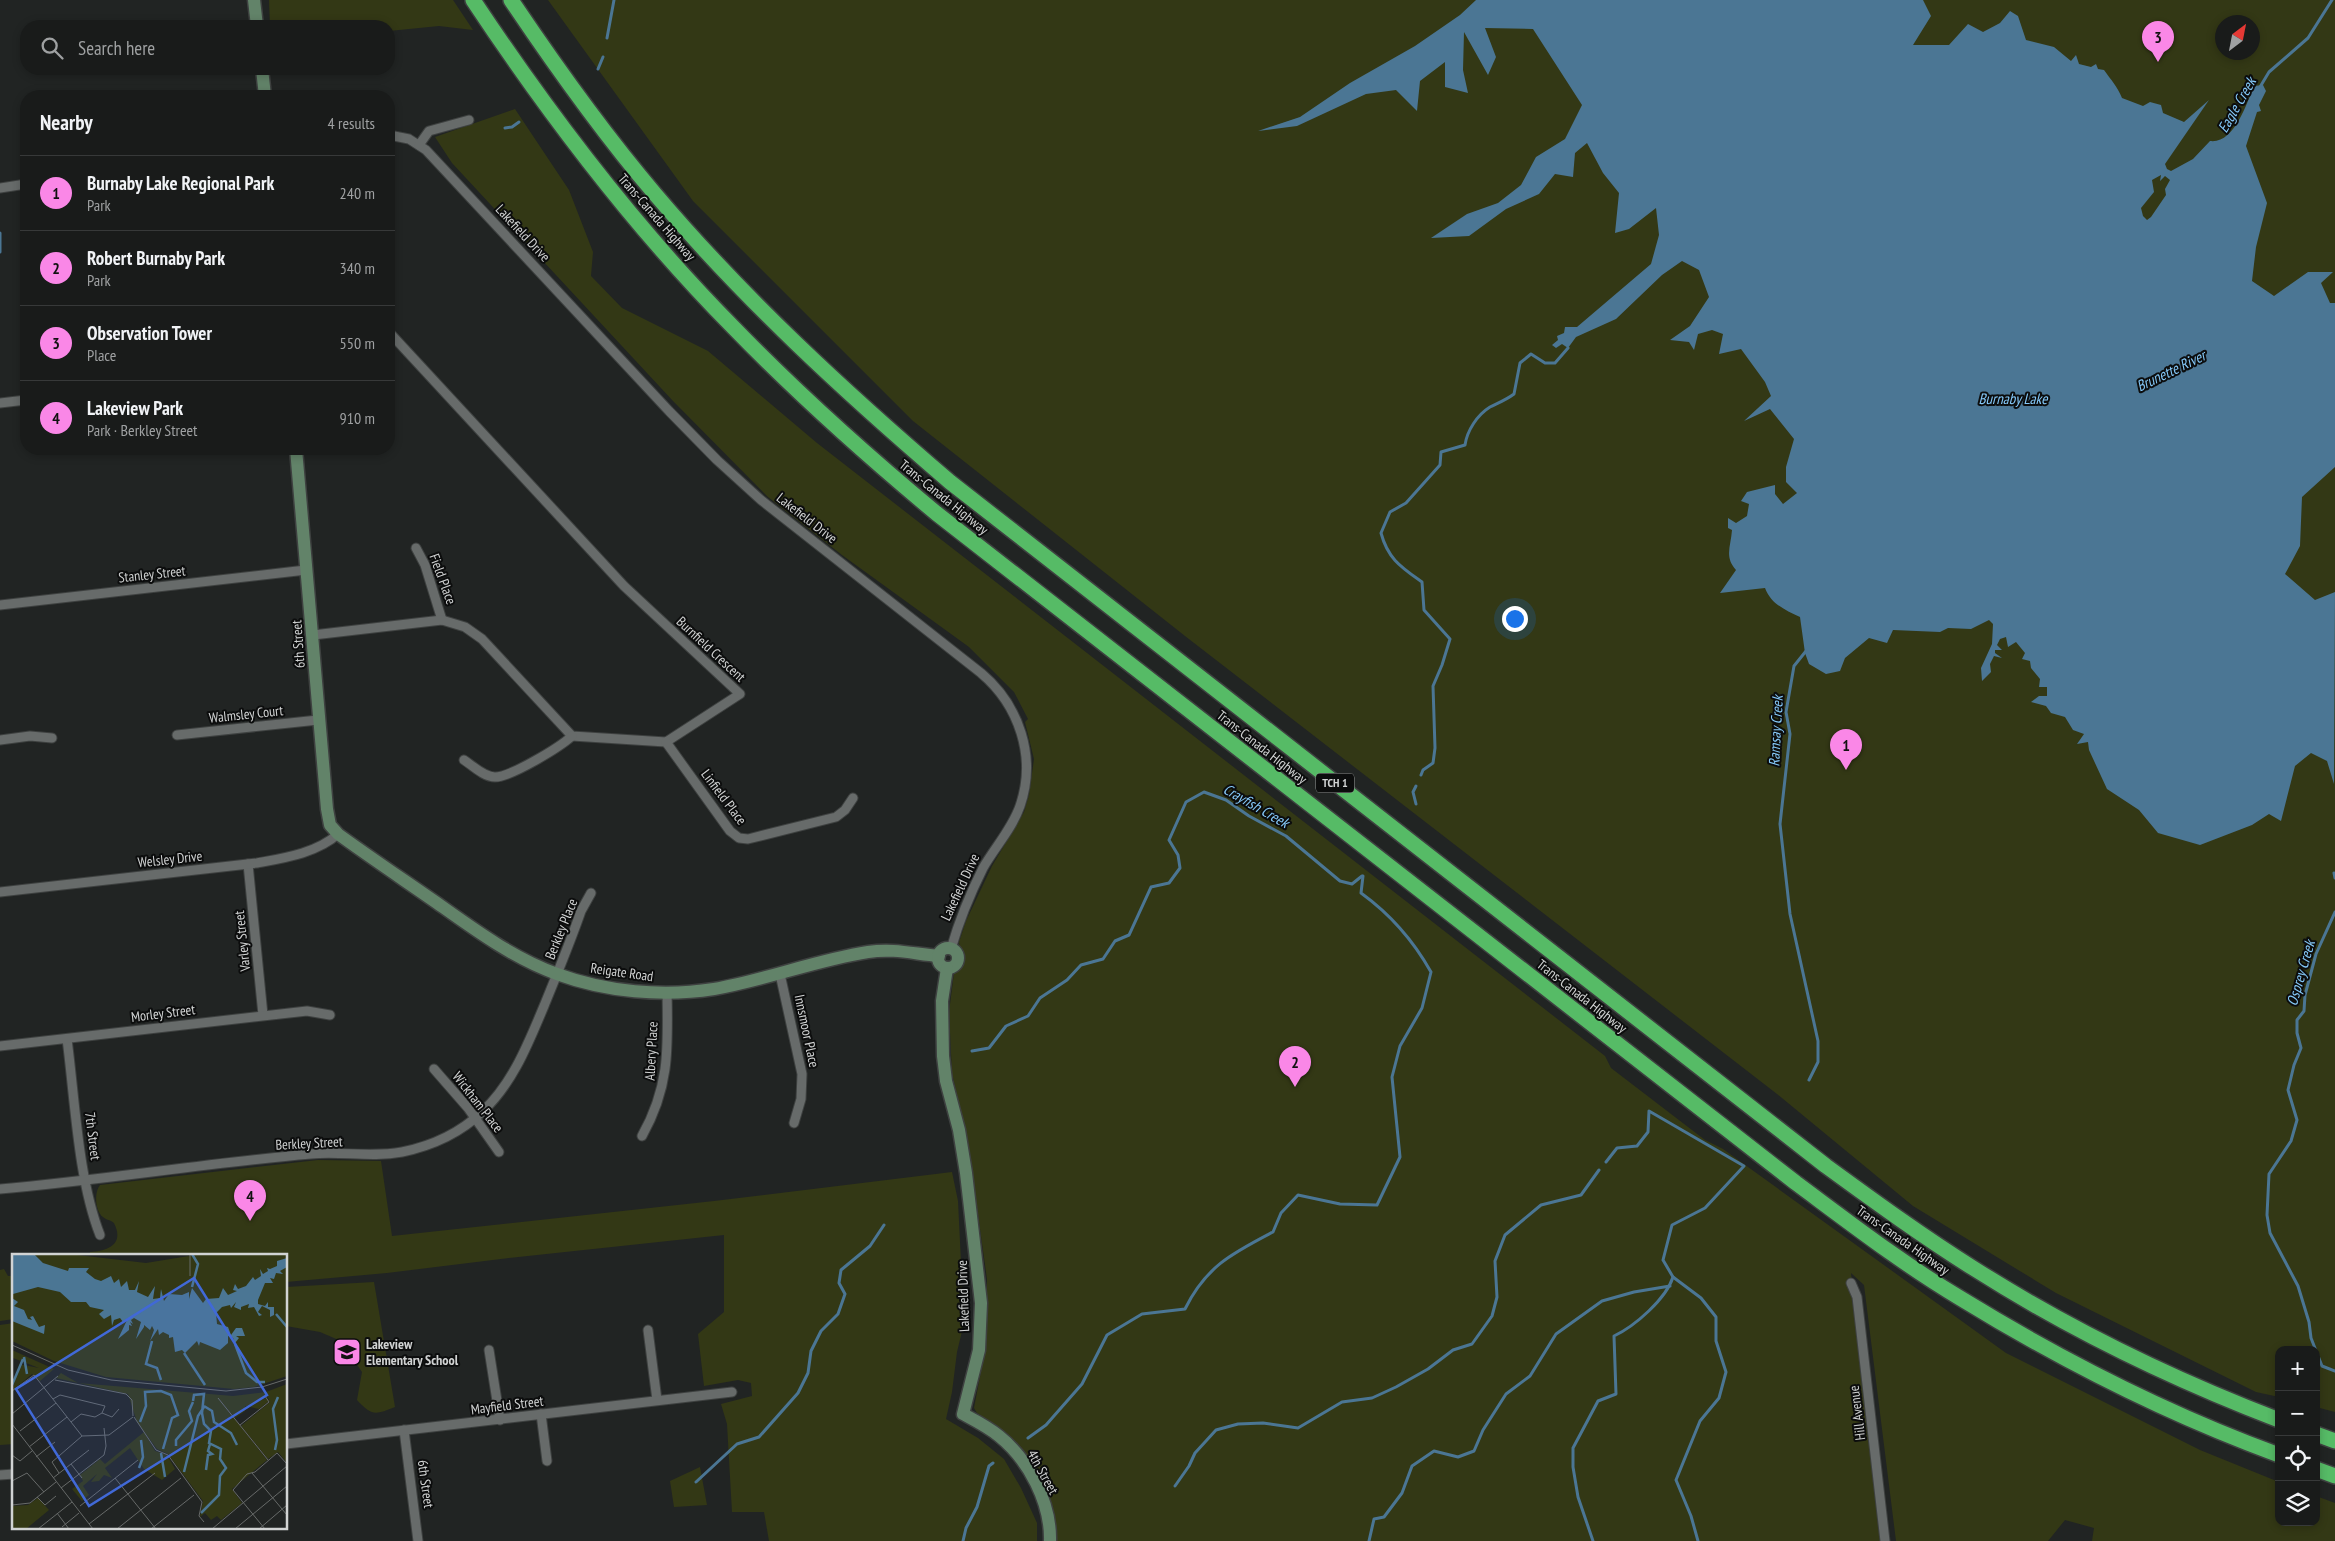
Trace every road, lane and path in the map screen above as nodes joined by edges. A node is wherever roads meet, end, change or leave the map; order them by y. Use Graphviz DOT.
graph roads {
  1 [pos="254,0"];
  2 [pos="473,0"];
  3 [pos="511,0"];
  4 [pos="256,20"];
  5 [pos="263,75"];
  6 [pos="264,90"];
  7 [pos="469,120"];
  8 [pos="395,136"];
  9 [pos="420,145"];
  10 [pos="20,185"];
  11 [pos="0,188"];
  12 [pos="395,338"];
  13 [pos="20,401"];
  14 [pos="0,403"];
  15 [pos="296,455"];
  16 [pos="416,548"];
  17 [pos="306,570"];
  18 [pos="0,605"];
  19 [pos="442,620"];
  20 [pos="313,635"];
  21 [pos="318,720"];
  22 [pos="177,734"];
  23 [pos="572,736"];
  24 [pos="52,738"];
  25 [pos="0,740"];
  26 [pos="666,742"];
  27 [pos="464,760"];
  28 [pos="853,798"];
  29 [pos="338,834"];
  30 [pos="248,864"];
  31 [pos="0,892"];
  32 [pos="591,893"];
  33 [pos="950,949"];
  34 [pos="939,956"];
  35 [pos="948,968"];
  36 [pos="558,974"];
  37 [pos="780,974"];
  38 [pos="666,992"];
  39 [pos="263,1015"];
  40 [pos="330,1015"];
  41 [pos="67,1039"];
  42 [pos="0,1046"];
  43 [pos="434,1069"];
  44 [pos="474,1119"];
  45 [pos="794,1123"];
  46 [pos="642,1136"];
  47 [pos="499,1152"];
  48 [pos="86,1181"];
  49 [pos="0,1190"];
  50 [pos="100,1235"];
  51 [pos="1851,1283"];
  52 [pos="648,1330"];
  53 [pos="489,1350"];
  54 [pos="732,1392"];
  55 [pos="658,1400"];
  56 [pos="541,1414"];
  57 [pos="963,1414"];
  58 [pos="2275,1418"];
  59 [pos="500,1420"];
  60 [pos="404,1430"];
  61 [pos="2320,1435"];
  62 [pos="2335,1441"];
  63 [pos="288,1444"];
  64 [pos="2275,1453"];
  65 [pos="547,1461"];
  66 [pos="2320,1470"];
  67 [pos="2335,1476"];
  68 [pos="418,1541"];
  69 [pos="1050,1541"];
  70 [pos="1885,1541"];
  1 -- 4 [label="street"];
  2 -- 64 [label="highway, Trans-Canada Highway / TCH 1"];
  3 -- 58 [label="highway, Trans-Canada Highway / TCH 1"];
  5 -- 6 [label="street"];
  7 -- 9 [label="street"];
  8 -- 9 [label="street"];
  9 -- 33 [label="street, Lakefield Drive"];
  10 -- 11 [label="street"];
  12 -- 26 [label="street, Burnfield Crescent"];
  13 -- 14 [label="street"];
  15 -- 17 [label="street, 6th Street"];
  16 -- 19 [label="street, Field Place"];
  17 -- 18 [label="street, Stanley Street"];
  17 -- 20 [label="street, 6th Street"];
  19 -- 20 [label="street"];
  19 -- 23 [label="street"];
  20 -- 21 [label="street, 6th Street"];
  21 -- 22 [label="street, Walmsley Court"];
  21 -- 29 [label="street, 6th Street"];
  23 -- 26 [label="street"];
  23 -- 27 [label="street"];
  24 -- 25 [label="street"];
  26 -- 28 [label="street, Linfield Place"];
  29 -- 30 [label="street, Welsley Drive"];
  29 -- 36 [label="street, Reigate Road"];
  30 -- 31 [label="street, Welsley Drive"];
  30 -- 39 [label="street, Varley Street"];
  32 -- 36 [label="street, Berkley Place"];
  33 -- 34 [label="street"];
  33 -- 35 [label="street"];
  34 -- 35 [label="street"];
  34 -- 37 [label="street, Reigate Road"];
  35 -- 57 [label="street, Lakefield Drive"];
  36 -- 38 [label="street, Reigate Road"];
  36 -- 44 [label="street, Berkley Street"];
  37 -- 38 [label="street, Reigate Road"];
  37 -- 45 [label="street, Innsmoor Place"];
  38 -- 46 [label="street, Albery Place"];
  39 -- 40 [label="street, Morley Street"];
  39 -- 41 [label="street, Morley Street"];
  41 -- 42 [label="street, Morley Street"];
  41 -- 48 [label="street, 7th Street"];
  43 -- 44 [label="street, Wickham Place"];
  44 -- 47 [label="street, Wickham Place"];
  44 -- 48 [label="street, Berkley Street"];
  48 -- 49 [label="street, Berkley Street"];
  48 -- 50 [label="street, 7th Street"];
  51 -- 70 [label="street, Hill Avenue"];
  52 -- 55 [label="street"];
  53 -- 59 [label="street"];
  54 -- 55 [label="street, Mayfield Street"];
  55 -- 56 [label="street, Mayfield Street"];
  56 -- 59 [label="street, Mayfield Street"];
  56 -- 65 [label="street"];
  57 -- 69 [label="street, 4th Street"];
  59 -- 60 [label="street, Mayfield Street"];
  60 -- 63 [label="street, Mayfield Street"];
  60 -- 68 [label="street, 6th Street"];
  61 -- 62 [label="highway"];
  66 -- 67 [label="highway"];
}
